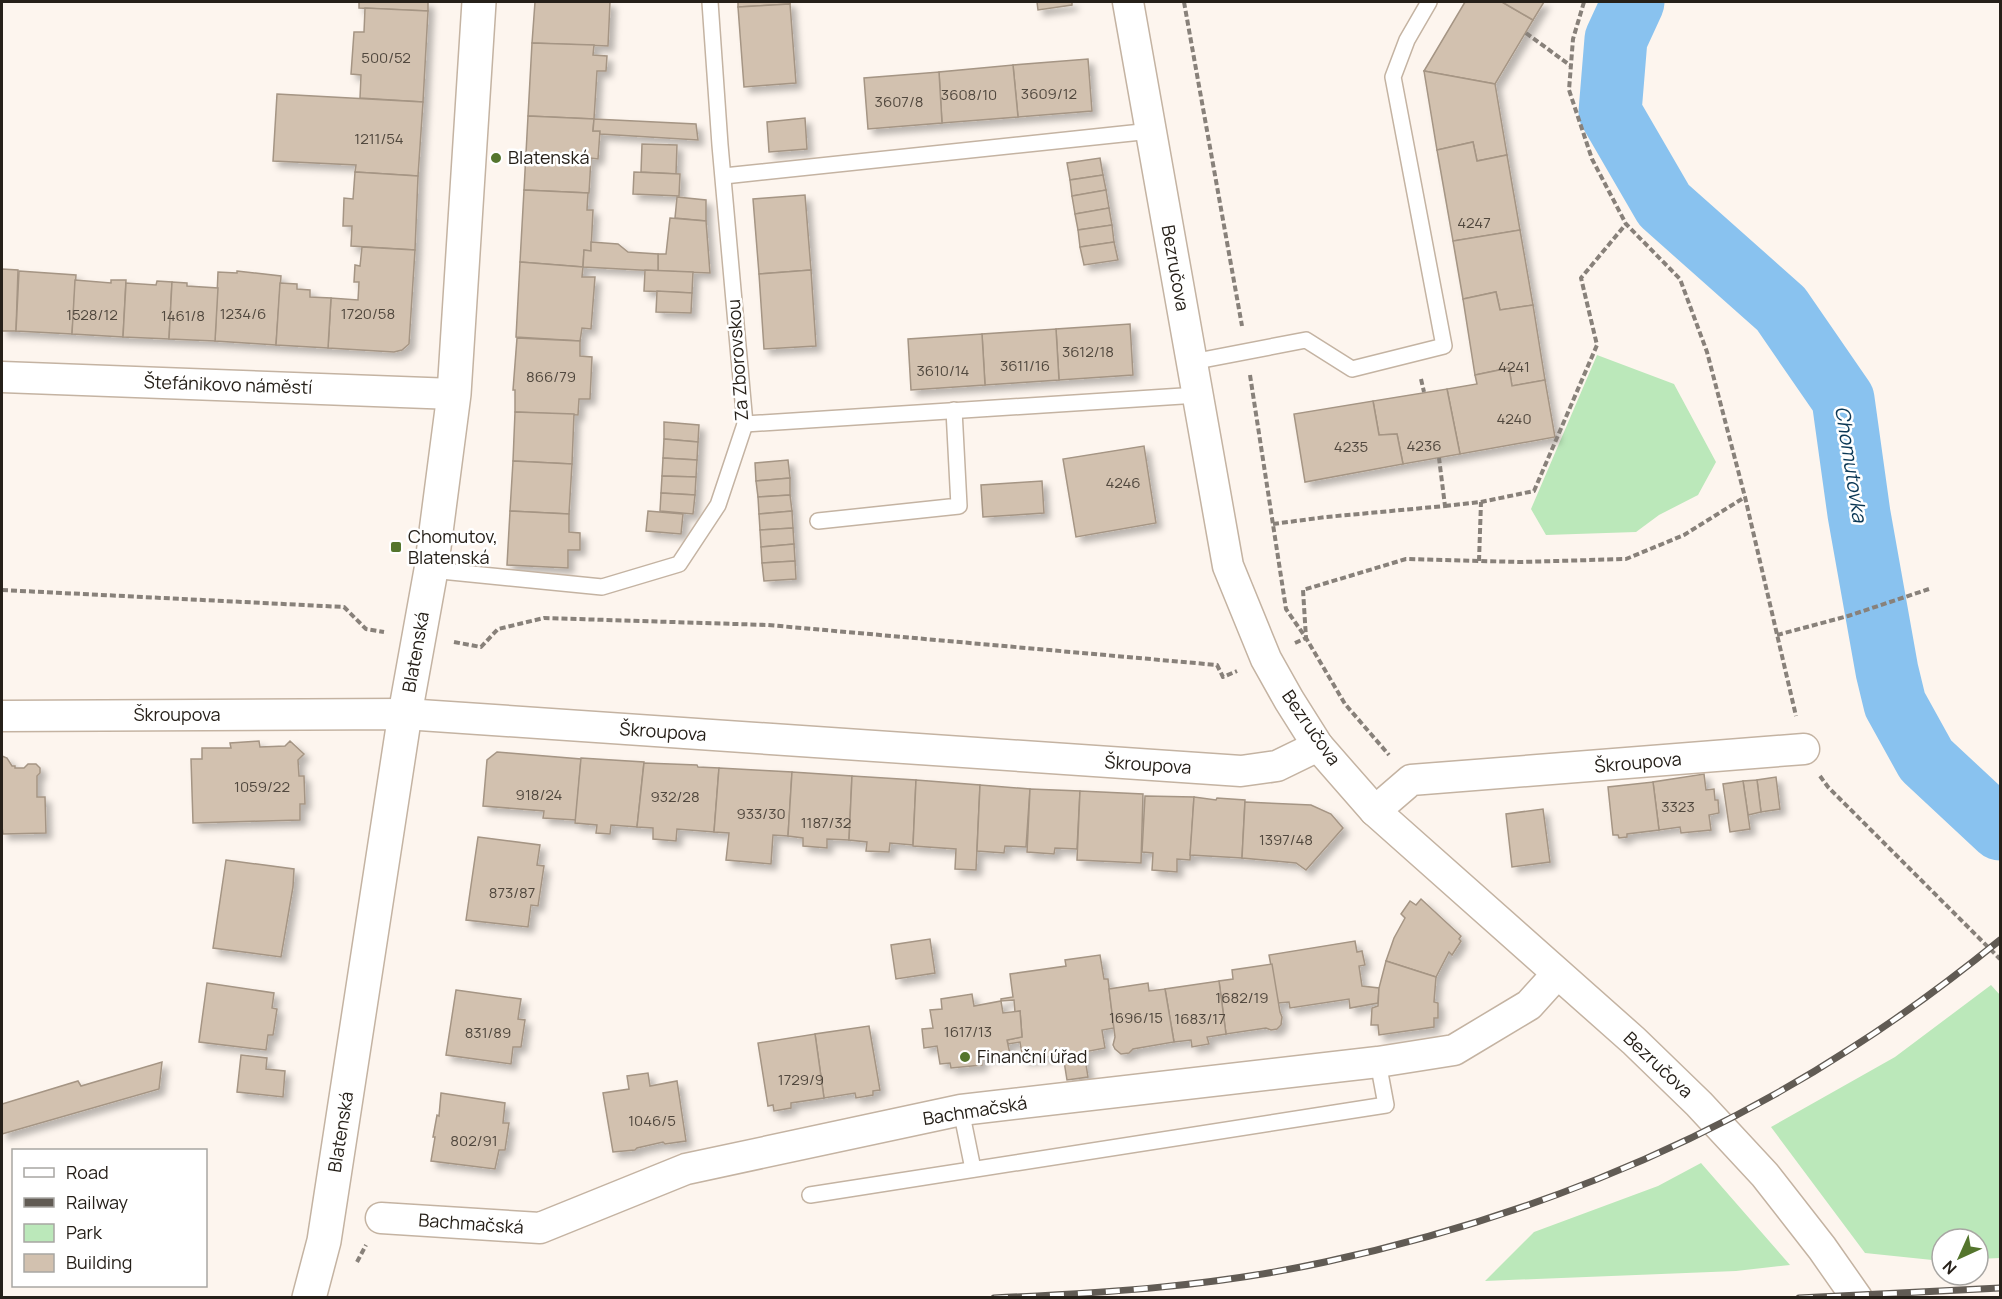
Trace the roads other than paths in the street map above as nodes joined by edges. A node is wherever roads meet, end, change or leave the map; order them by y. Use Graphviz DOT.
graph roads {
  1 [pos="479,2"];
  2 [pos="711,2"];
  3 [pos="1128,2"];
  4 [pos="1429,2"];
  5 [pos="1151,131"];
  6 [pos="724,176"];
  7 [pos="1192,362"];
  8 [pos="2,377"];
  9 [pos="454,393"];
  10 [pos="1198,395"];
  11 [pos="954,410"];
  12 [pos="745,424"];
  13 [pos="818,521"];
  14 [pos="431,570"];
  15 [pos="405,714"];
  16 [pos="2,716"];
  17 [pos="1318,746"];
  18 [pos="1804,749"];
  19 [pos="1376,811"];
  20 [pos="1557,974"];
  21 [pos="1378,1062"];
  22 [pos="961,1110"];
  23 [pos="973,1170"];
  24 [pos="810,1195"];
  25 [pos="381,1218"];
  26 [pos="309,1298"];
  27 [pos="1857,1298"];
  1 -- 9 [label="street, Blatenská"];
  2 -- 6 [label="lane, Za Zborovskou"];
  3 -- 5 [label="street, Bezručova"];
  4 -- 7 [label="lane"];
  5 -- 6 [label="lane"];
  5 -- 7 [label="street, Bezručova"];
  6 -- 12 [label="lane, Za Zborovskou"];
  7 -- 10 [label="street, Bezručova"];
  8 -- 9 [label="street, Štefánikovo náměstí"];
  9 -- 14 [label="street, Blatenská"];
  10 -- 11 [label="lane"];
  10 -- 17 [label="street, Bezručova"];
  11 -- 12 [label="lane"];
  11 -- 13 [label="lane"];
  12 -- 14 [label="lane, Za Zborovskou"];
  14 -- 15 [label="street, Blatenská"];
  15 -- 16 [label="street, Škroupova"];
  15 -- 17 [label="street, Škroupova"];
  15 -- 26 [label="street, Blatenská"];
  17 -- 19 [label="street, Bezručova"];
  18 -- 19 [label="street, Škroupova"];
  19 -- 20 [label="street, Bezručova"];
  20 -- 21 [label="street, Bachmačská"];
  20 -- 27 [label="street, Bezručova"];
  21 -- 22 [label="street, Bachmačská"];
  21 -- 23 [label="lane"];
  22 -- 23 [label="lane"];
  22 -- 25 [label="street, Bachmačská"];
  23 -- 24 [label="lane"];
}
